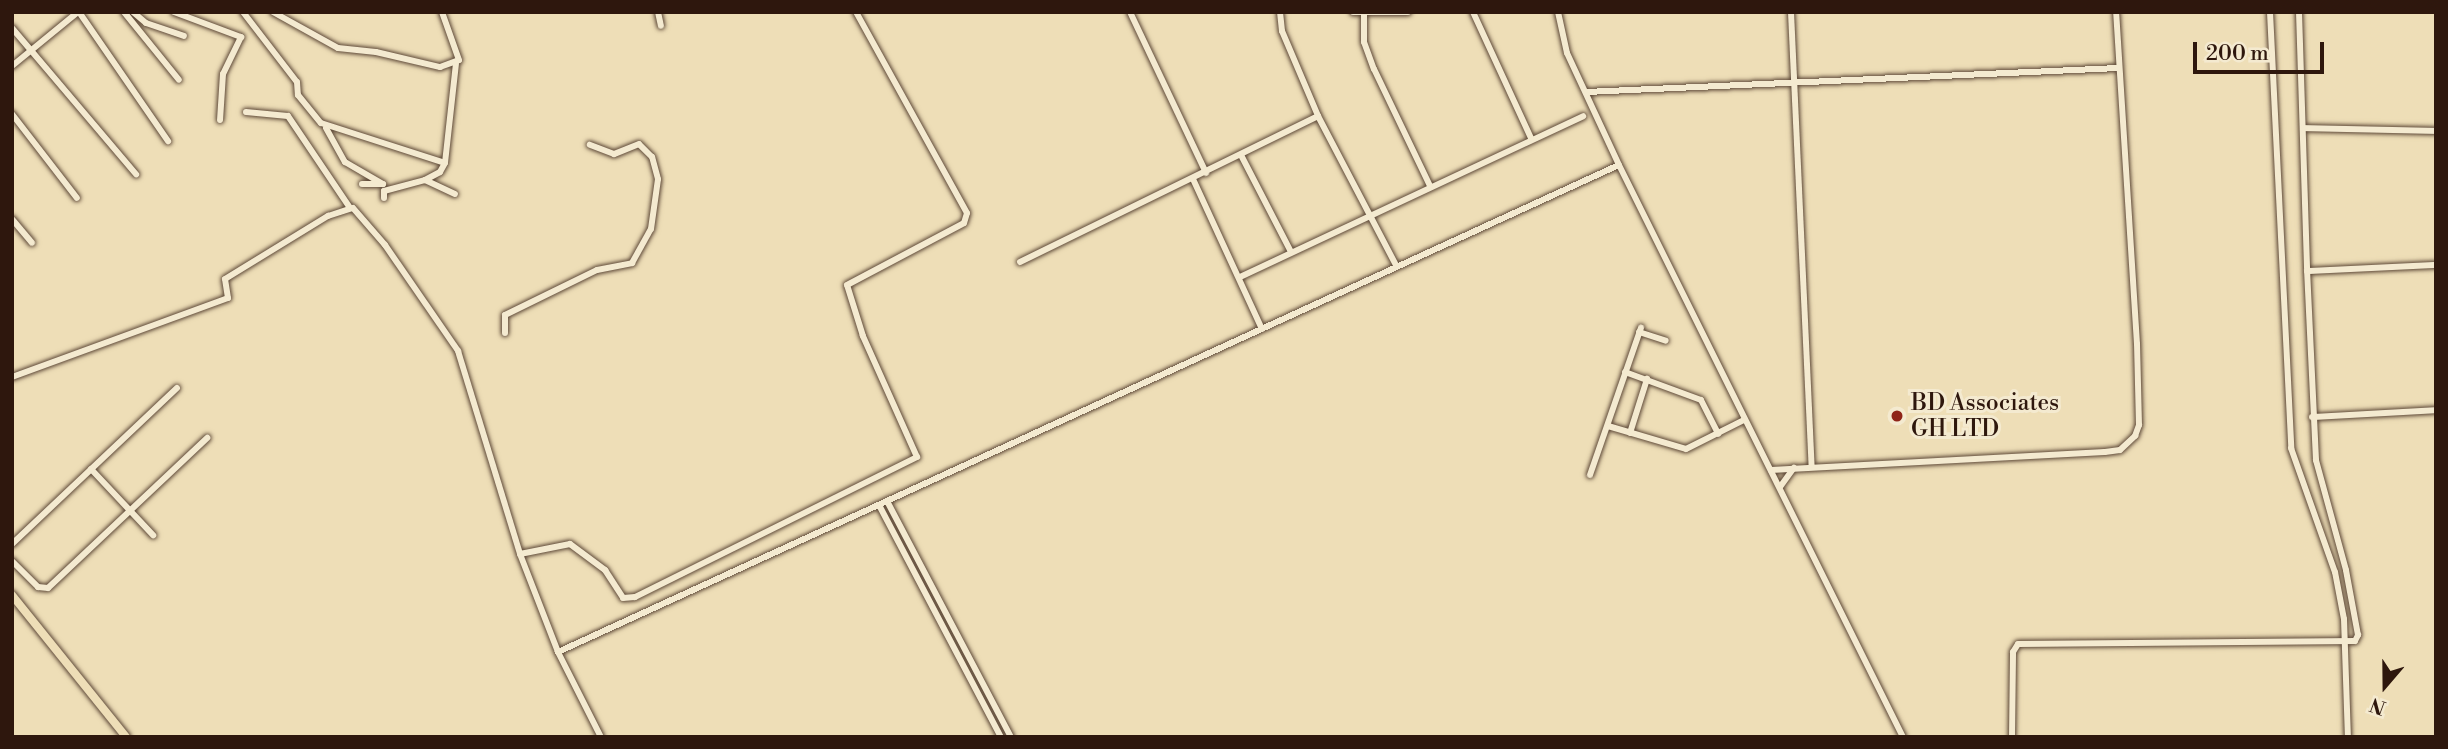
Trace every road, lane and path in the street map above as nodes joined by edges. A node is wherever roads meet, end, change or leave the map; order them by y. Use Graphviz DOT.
graph roads {
  1 [pos="78,12"];
  2 [pos="124,12"];
  3 [pos="133,12"];
  4 [pos="174,12"];
  5 [pos="243,12"];
  6 [pos="273,12"];
  7 [pos="442,12"];
  8 [pos="659,12"];
  9 [pos="856,12"];
  10 [pos="1130,12"];
  11 [pos="1280,12"];
  12 [pos="1353,12"];
  13 [pos="1408,12"];
  14 [pos="1473,12"];
  15 [pos="1558,12"];
  16 [pos="1791,12"];
  17 [pos="2116,12"];
  18 [pos="2270,12"];
  19 [pos="2299,12"];
  20 [pos="1364,13"];
  21 [pos="139,19"];
  22 [pos="136,26"];
  23 [pos="661,26"];
  24 [pos="12,28"];
  25 [pos="184,36"];
  26 [pos="34,48"];
  27 [pos="456,64"];
  28 [pos="12,66"];
  29 [pos="2118,68"];
  30 [pos="179,80"];
  31 [pos="1792,82"];
  32 [pos="1586,92"];
  33 [pos="246,112"];
  34 [pos="12,114"];
  35 [pos="1318,116"];
  36 [pos="1583,116"];
  37 [pos="219,120"];
  38 [pos="326,126"];
  39 [pos="2303,128"];
  40 [pos="2436,131"];
  41 [pos="1531,138"];
  42 [pos="168,141"];
  43 [pos="590,145"];
  44 [pos="1241,155"];
  45 [pos="445,163"];
  46 [pos="1619,165"];
  47 [pos="1206,173"];
  48 [pos="136,174"];
  49 [pos="1193,179"];
  50 [pos="425,180"];
  51 [pos="362,184"];
  52 [pos="1430,186"];
  53 [pos="455,194"];
  54 [pos="78,198"];
  55 [pos="384,198"];
  56 [pos="350,208"];
  57 [pos="1369,216"];
  58 [pos="12,219"];
  59 [pos="32,243"];
  60 [pos="1291,253"];
  61 [pos="1020,262"];
  62 [pos="2436,265"];
  63 [pos="1398,267"];
  64 [pos="2307,271"];
  65 [pos="1240,277"];
  66 [pos="1262,330"];
  67 [pos="505,333"];
  68 [pos="1666,341"];
  69 [pos="1625,372"];
  70 [pos="12,377"];
  71 [pos="1647,379"];
  72 [pos="177,388"];
  73 [pos="2436,410"];
  74 [pos="2312,417"];
  75 [pos="1745,420"];
  76 [pos="1608,426"];
  77 [pos="1630,433"];
  78 [pos="1718,434"];
  79 [pos="207,438"];
  80 [pos="1812,466"];
  81 [pos="1794,468"];
  82 [pos="91,469"];
  83 [pos="1771,470"];
  84 [pos="1590,475"];
  85 [pos="1780,487"];
  86 [pos="887,501"];
  87 [pos="879,505"];
  88 [pos="130,510"];
  89 [pos="153,535"];
  90 [pos="12,544"];
  91 [pos="520,554"];
  92 [pos="12,561"];
  93 [pos="12,595"];
  94 [pos="2346,643"];
  95 [pos="558,652"];
  96 [pos="126,737"];
  97 [pos="601,737"];
  98 [pos="1002,737"];
  99 [pos="1011,737"];
  100 [pos="1903,737"];
  101 [pos="2012,737"];
  102 [pos="2348,737"];
  1 -- 26 [label="street"];
  1 -- 42 [label="street"];
  2 -- 22 [label="street"];
  3 -- 21 [label="street"];
  4 -- 37 [label="street"];
  5 -- 38 [label="street"];
  6 -- 27 [label="street"];
  7 -- 27 [label="street"];
  8 -- 23 [label="street"];
  9 -- 91 [label="street"];
  10 -- 47 [label="street"];
  11 -- 35 [label="street"];
  12 -- 20 [label="street"];
  13 -- 20 [label="street"];
  14 -- 41 [label="street"];
  15 -- 32 [label="street"];
  16 -- 31 [label="street"];
  17 -- 29 [label="street"];
  18 -- 94 [label="street"];
  19 -- 39 [label="street"];
  20 -- 52 [label="street"];
  21 -- 22 [label="street"];
  21 -- 25 [label="street"];
  22 -- 30 [label="street"];
  24 -- 26 [label="street"];
  26 -- 28 [label="street"];
  26 -- 48 [label="street"];
  27 -- 45 [label="street"];
  29 -- 31 [label="street"];
  29 -- 80 [label="street"];
  31 -- 32 [label="street"];
  31 -- 80 [label="street"];
  32 -- 46 [label="street"];
  33 -- 56 [label="street"];
  34 -- 54 [label="street"];
  35 -- 44 [label="street"];
  35 -- 57 [label="street"];
  36 -- 41 [label="street"];
  38 -- 45 [label="street"];
  38 -- 51 [label="street"];
  39 -- 40 [label="street"];
  39 -- 64 [label="street"];
  41 -- 52 [label="street"];
  43 -- 67 [label="street"];
  44 -- 47 [label="street"];
  44 -- 60 [label="street"];
  45 -- 50 [label="street"];
  46 -- 63 [label="street"];
  46 -- 75 [label="street"];
  47 -- 49 [label="street"];
  49 -- 61 [label="street"];
  49 -- 65 [label="street"];
  50 -- 53 [label="street"];
  50 -- 55 [label="street"];
  52 -- 57 [label="street"];
  56 -- 70 [label="street"];
  56 -- 91 [label="street"];
  57 -- 60 [label="street"];
  57 -- 63 [label="street"];
  58 -- 59 [label="street"];
  60 -- 65 [label="street"];
  62 -- 64 [label="street"];
  63 -- 66 [label="street"];
  64 -- 74 [label="street"];
  65 -- 66 [label="street"];
  66 -- 86 [label="street"];
  68 -- 69 [label="street"];
  69 -- 71 [label="street"];
  69 -- 76 [label="street"];
  71 -- 77 [label="street"];
  71 -- 78 [label="street"];
  72 -- 82 [label="street"];
  73 -- 74 [label="street"];
  74 -- 94 [label="street"];
  75 -- 78 [label="street"];
  75 -- 83 [label="street"];
  76 -- 77 [label="street"];
  76 -- 84 [label="street"];
  77 -- 78 [label="street"];
  79 -- 88 [label="street"];
  80 -- 81 [label="street"];
  81 -- 83 [label="street"];
  81 -- 85 [label="street"];
  82 -- 88 [label="street"];
  82 -- 90 [label="street"];
  83 -- 85 [label="street"];
  85 -- 100 [label="street"];
  86 -- 87 [label="street"];
  86 -- 99 [label="street"];
  87 -- 95 [label="street"];
  87 -- 98 [label="street"];
  88 -- 89 [label="street"];
  88 -- 92 [label="street"];
  91 -- 95 [label="street"];
  93 -- 96 [label="main road"];
  94 -- 101 [label="street"];
  94 -- 102 [label="street"];
  95 -- 97 [label="street"];
}
